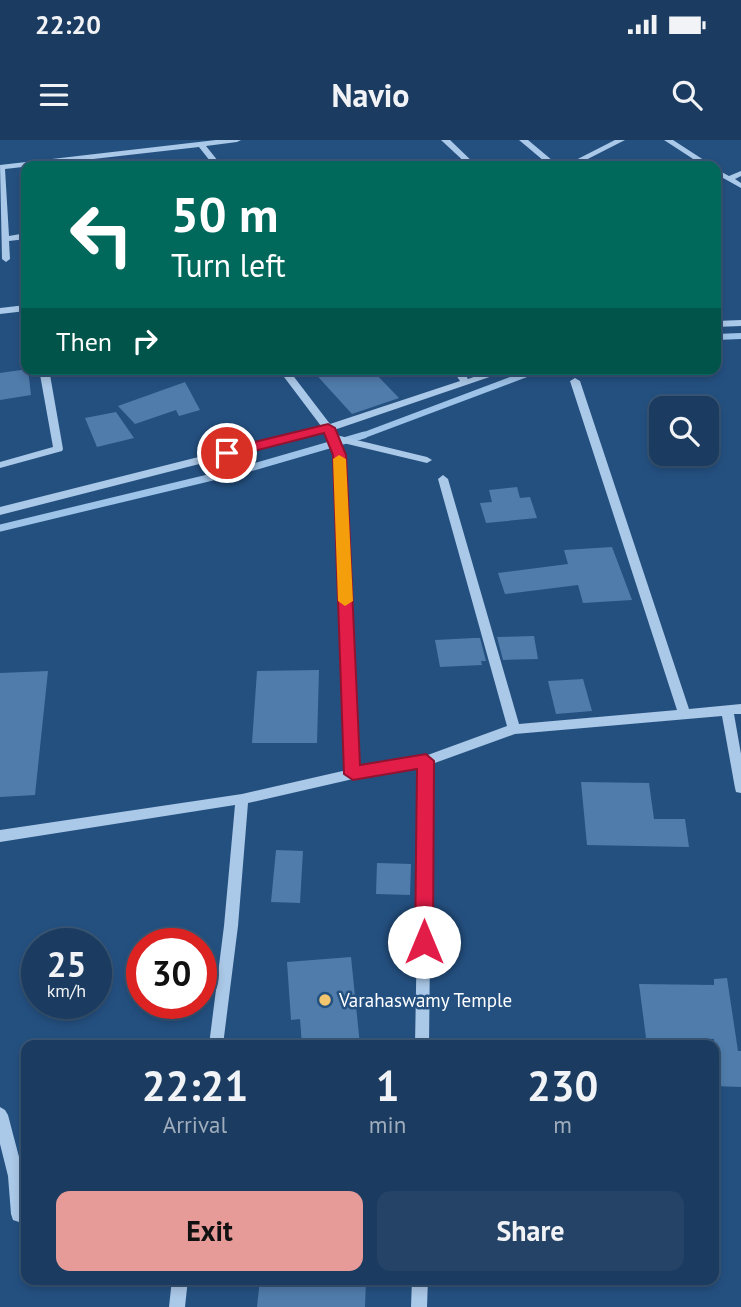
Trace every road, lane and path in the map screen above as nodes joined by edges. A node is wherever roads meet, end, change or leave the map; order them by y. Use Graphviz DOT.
graph roads {
  1 [pos="237,140"];
  2 [pos="445,140"];
  3 [pos="523,140"];
  4 [pos="621,140"];
  5 [pos="668,140"];
  6 [pos="207,144"];
  7 [pos="54,161"];
  8 [pos="216,161"];
  9 [pos="468,161"];
  10 [pos="549,161"];
  11 [pos="578,161"];
  12 [pos="701,161"];
  13 [pos="21,165"];
  14 [pos="0,167"];
  15 [pos="741,173"];
  16 [pos="721,174"];
  17 [pos="729,179"];
  18 [pos="741,186"];
  19 [pos="21,237"];
  20 [pos="5,239"];
  21 [pos="6,259"];
  22 [pos="21,309"];
  23 [pos="0,311"];
  24 [pos="741,323"];
  25 [pos="721,324"];
  26 [pos="45,375"];
  27 [pos="287,375"];
  28 [pos="461,375"];
  29 [pos="490,375"];
  30 [pos="575,381"];
  31 [pos="466,383"];
  32 [pos="330,433"];
  33 [pos="427,460"];
  34 [pos="0,465"];
  35 [pos="443,480"];
  36 [pos="0,511"];
  37 [pos="741,709"];
  38 [pos="727,712"];
  39 [pos="685,715"];
  40 [pos="514,729"];
  41 [pos="426,761"];
  42 [pos="353,774"];
  43 [pos="741,788"];
  44 [pos="242,799"];
  45 [pos="0,835"];
  46 [pos="217,1040"];
  47 [pos="422,1040"];
  48 [pos="0,1115"];
  49 [pos="19,1214"];
  50 [pos="179,1285"];
  51 [pos="420,1285"];
  52 [pos="177,1307"];
  53 [pos="419,1307"];
  1 -- 6 [label="street"];
  2 -- 9 [label="street"];
  3 -- 10 [label="street"];
  4 -- 11 [label="street"];
  5 -- 12 [label="street"];
  6 -- 7 [label="street"];
  6 -- 8 [label="street"];
  13 -- 14 [label="street"];
  14 -- 20 [label="street"];
  15 -- 17 [label="street"];
  16 -- 17 [label="street"];
  17 -- 18 [label="street"];
  19 -- 20 [label="street"];
  20 -- 21 [label="street"];
  22 -- 23 [label="street"];
  24 -- 25 [label="street"];
  26 -- 34 [label="street"];
  27 -- 32 [label="street"];
  28 -- 31 [label="street"];
  29 -- 31 [label="street"];
  30 -- 39 [label="street"];
  31 -- 32 [label="street"];
  32 -- 33 [label="street"];
  32 -- 36 [label="street"];
  32 -- 42 [label="street"];
  35 -- 40 [label="street"];
  37 -- 38 [label="street"];
  38 -- 39 [label="street"];
  38 -- 43 [label="street"];
  39 -- 40 [label="street"];
  40 -- 41 [label="street"];
  41 -- 42 [label="street"];
  41 -- 47 [label="street"];
  42 -- 44 [label="street"];
  44 -- 45 [label="street"];
  44 -- 46 [label="street"];
  48 -- 49 [label="street"];
  50 -- 52 [label="street"];
  51 -- 53 [label="street"];
}
